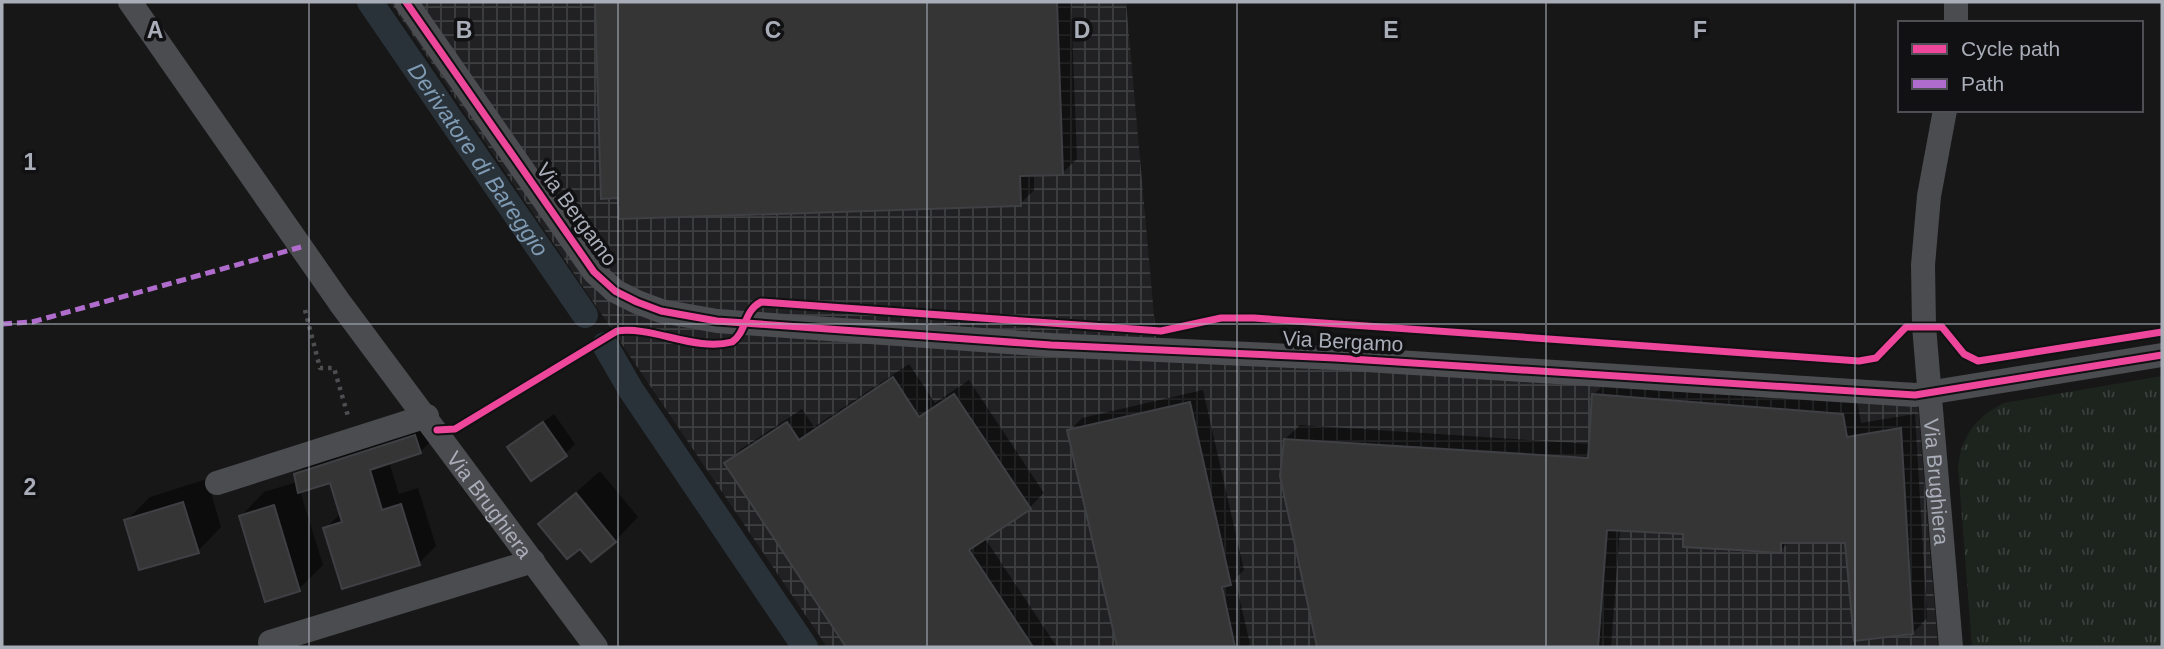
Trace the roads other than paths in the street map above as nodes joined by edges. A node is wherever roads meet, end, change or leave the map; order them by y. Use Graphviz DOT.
graph roads {
  1 [pos="130,2"];
  2 [pos="406,2"];
  3 [pos="1956,2"];
  4 [pos="1956,21"];
  5 [pos="1945,112"];
  6 [pos="2162,355"];
  7 [pos="1928,396"];
  8 [pos="427,416"];
  9 [pos="217,483"];
  10 [pos="533,561"];
  11 [pos="270,642"];
  12 [pos="596,647"];
  13 [pos="1951,647"];
  1 -- 8 [label="street, Via Brughiera"];
  2 -- 7 [label="street, Via Bergamo"];
  3 -- 4 [label="street"];
  5 -- 7 [label="street, Via Brughiera"];
  6 -- 7 [label="street, Via Bergamo"];
  7 -- 13 [label="street, Via Brughiera"];
  8 -- 9 [label="street"];
  8 -- 10 [label="street, Via Brughiera"];
  10 -- 11 [label="street"];
  10 -- 12 [label="street, Via Brughiera"];
}
